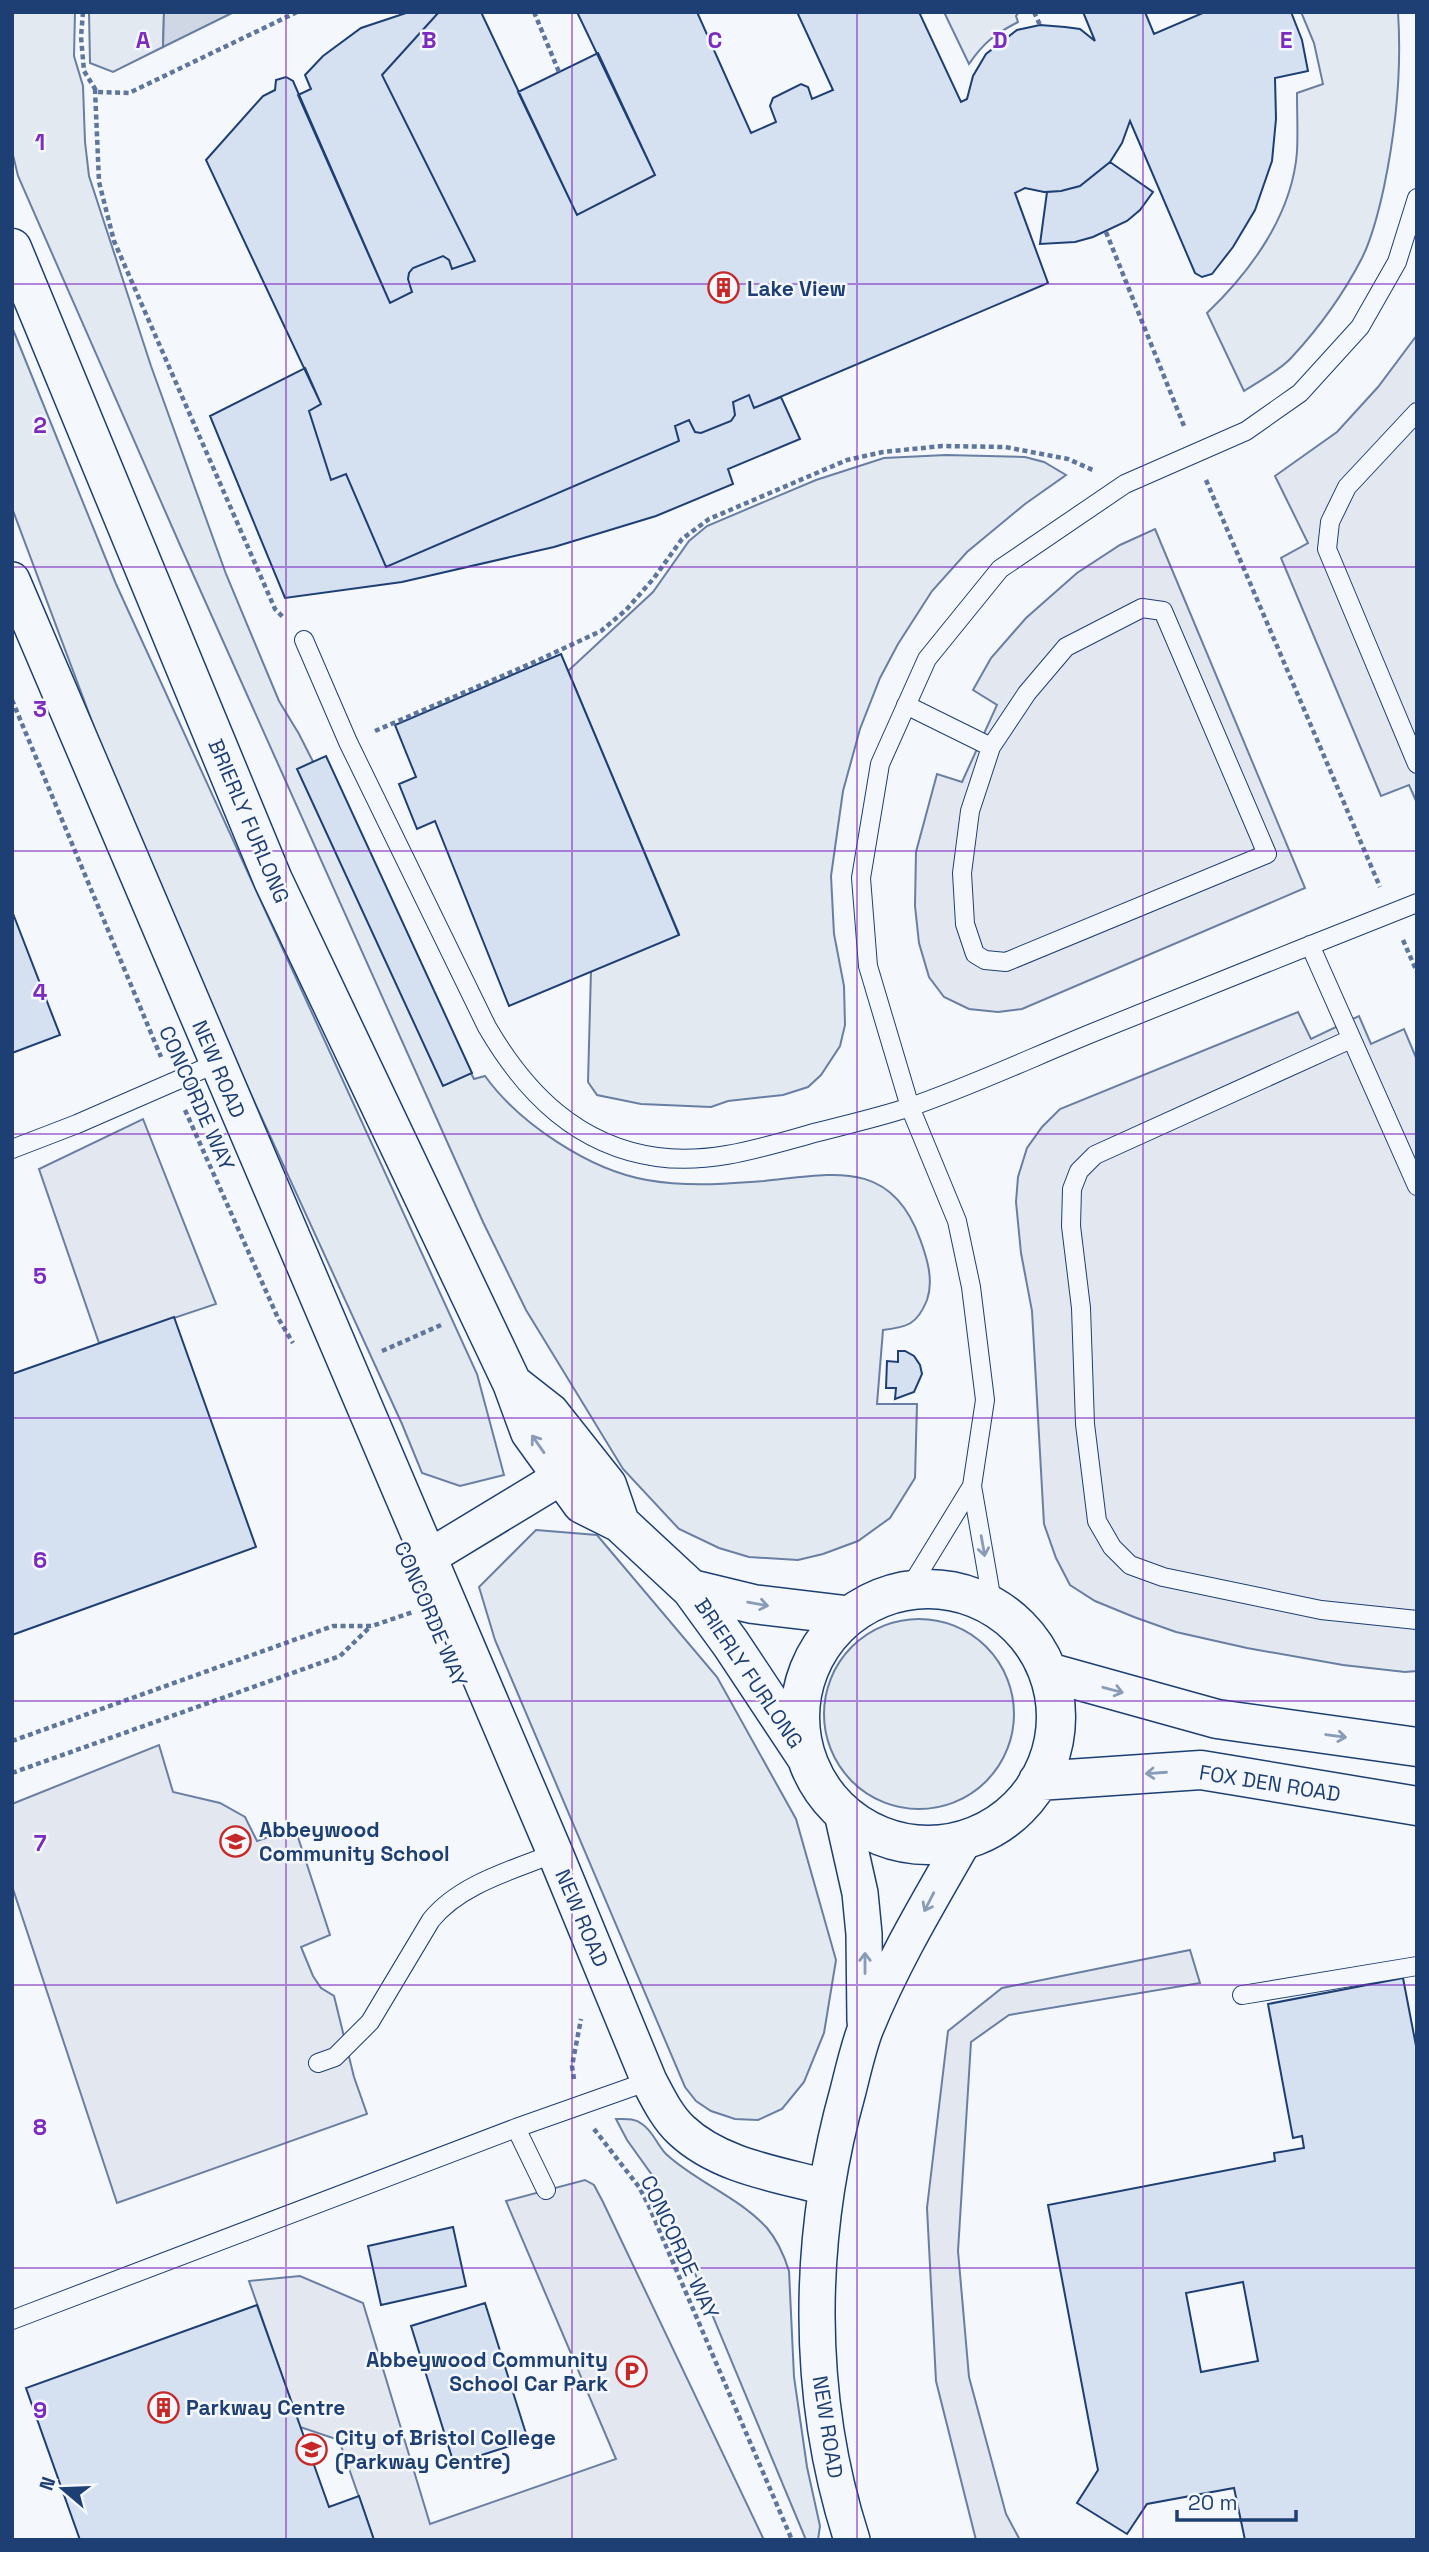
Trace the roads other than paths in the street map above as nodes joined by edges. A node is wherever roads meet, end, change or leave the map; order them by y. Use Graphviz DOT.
graph roads {
  1 [pos="1417,198"];
  2 [pos="12,248"];
  3 [pos="1417,412"];
  4 [pos="12,580"];
  5 [pos="304,640"];
  6 [pos="906,705"];
  7 [pos="991,747"];
  8 [pos="1417,764"];
  9 [pos="1417,903"];
  10 [pos="1310,946"];
  11 [pos="1351,1039"];
  12 [pos="217,1063"];
  13 [pos="910,1107"];
  14 [pos="12,1149"];
  15 [pos="1417,1186"];
  16 [pos="512,1383"];
  17 [pos="561,1477"];
  18 [pos="972,1486"];
  19 [pos="620,1523"];
  20 [pos="429,1557"];
  21 [pos="691,1589"];
  22 [pos="909,1589"];
  23 [pos="993,1606"];
  24 [pos="845,1615"];
  25 [pos="1417,1620"];
  26 [pos="1048,1672"];
  27 [pos="1417,1748"];
  28 [pos="806,1757"];
  29 [pos="1038,1781"];
  30 [pos="1417,1806"];
  31 [pos="842,1813"];
  32 [pos="963,1842"];
  33 [pos="555,1853"];
  34 [pos="1417,1966"];
  35 [pos="1242,1995"];
  36 [pos="865,2031"];
  37 [pos="318,2063"];
  38 [pos="649,2081"];
  39 [pos="516,2128"];
  40 [pos="825,2187"];
  41 [pos="546,2190"];
  42 [pos="12,2320"];
  43 [pos="852,2540"];
  1 -- 6 [label="lane"];
  2 -- 16 [label="street, BRIERLY FURLONG"];
  3 -- 8 [label="lane"];
  4 -- 12 [label="street, NEW ROAD"];
  5 -- 13 [label="lane"];
  6 -- 7 [label="lane"];
  6 -- 13 [label="lane"];
  7 -- 7 [label="lane"];
  9 -- 10 [label="lane"];
  10 -- 11 [label="lane"];
  10 -- 13 [label="lane"];
  11 -- 15 [label="lane"];
  11 -- 25 [label="lane"];
  12 -- 14 [label="lane"];
  12 -- 20 [label="street, NEW ROAD"];
  13 -- 18 [label="lane"];
  17 -- 16 [label="street, BRIERLY FURLONG, one-way"];
  16 -- 19 [label="street, BRIERLY FURLONG"];
  17 -- 19 [label="street, BRIERLY FURLONG"];
  17 -- 20 [label="street"];
  18 -- 22 [label="lane"];
  18 -- 23 [label="lane, one-way"];
  19 -- 21 [label="street, BRIERLY FURLONG"];
  20 -- 33 [label="street, NEW ROAD"];
  21 -- 24 [label="street, BRIERLY FURLONG, one-way"];
  21 -- 28 [label="street, BRIERLY FURLONG"];
  22 -- 23 [label="street"];
  22 -- 24 [label="street"];
  23 -- 26 [label="street"];
  24 -- 28 [label="street"];
  26 -- 27 [label="street, one-way"];
  26 -- 29 [label="street"];
  28 -- 31 [label="street"];
  30 -- 29 [label="street, FOX DEN ROAD, one-way"];
  29 -- 32 [label="street"];
  31 -- 32 [label="street"];
  36 -- 31 [label="street, NEW ROAD, one-way"];
  32 -- 36 [label="street, NEW ROAD, one-way"];
  33 -- 37 [label="lane"];
  33 -- 38 [label="street, NEW ROAD"];
  34 -- 35 [label="lane"];
  36 -- 40 [label="street, NEW ROAD"];
  38 -- 39 [label="lane"];
  38 -- 40 [label="street, NEW ROAD"];
  39 -- 41 [label="lane"];
  39 -- 42 [label="lane"];
  40 -- 43 [label="street, NEW ROAD"];
}
